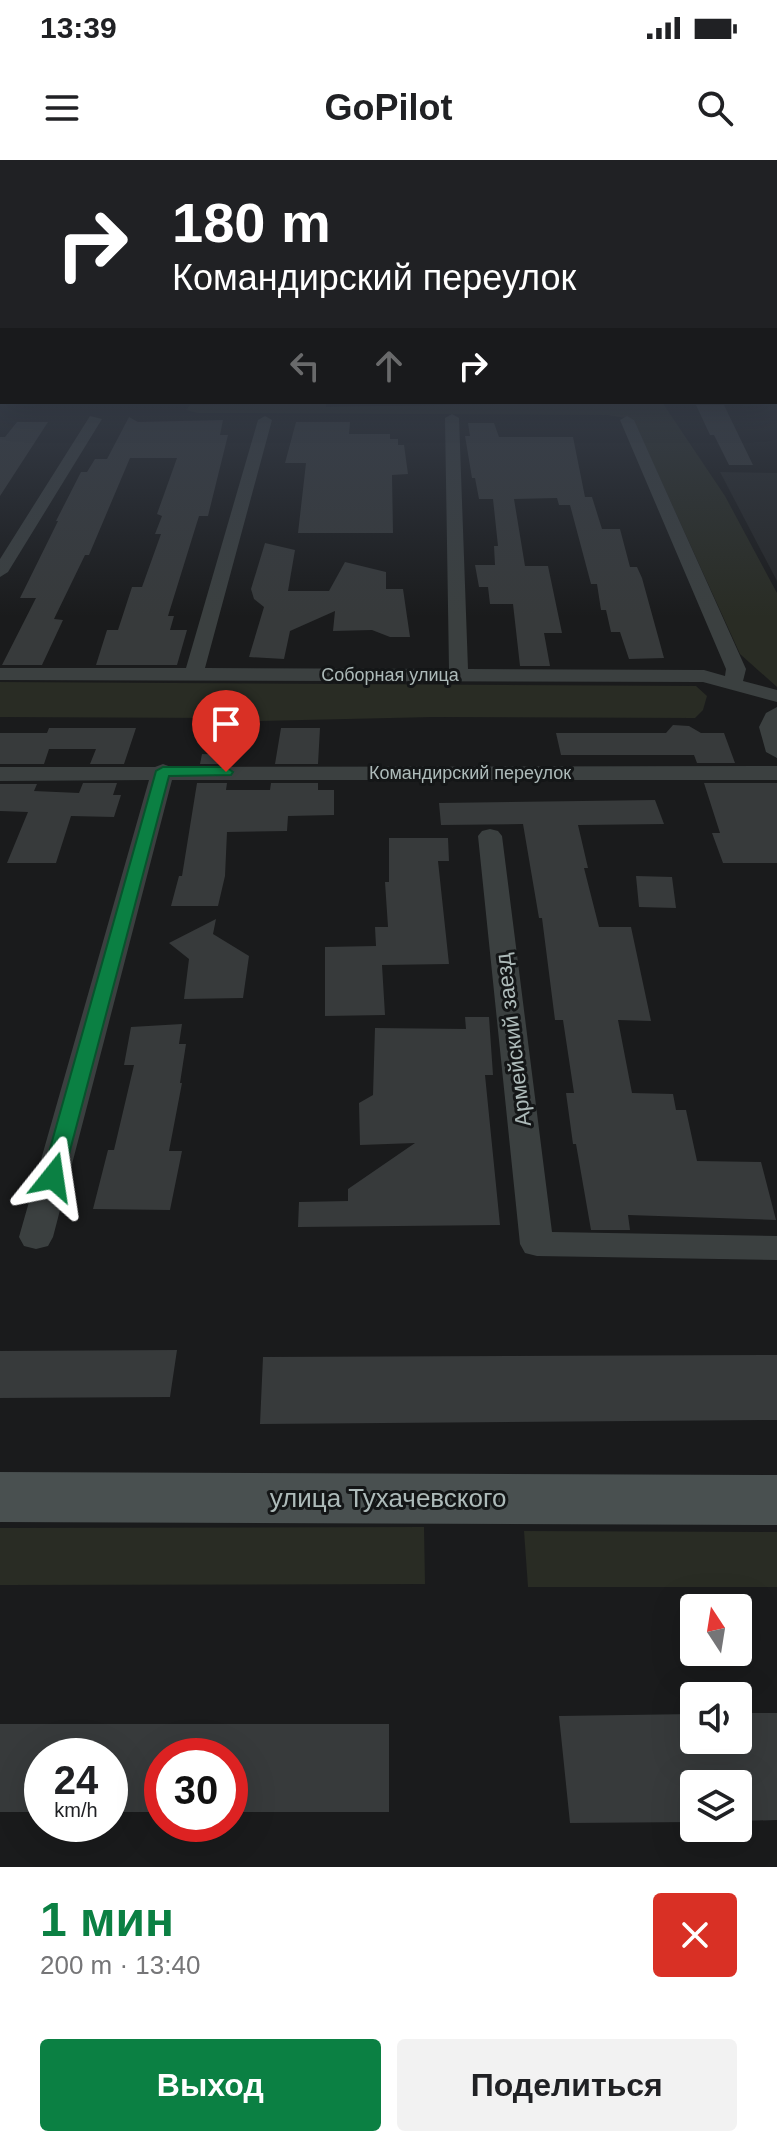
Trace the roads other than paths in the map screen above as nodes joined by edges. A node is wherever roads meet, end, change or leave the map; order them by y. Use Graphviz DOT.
graph roads {
  1 [pos="71,458"];
  2 [pos="254,458"];
  3 [pos="453,458"];
  4 [pos="643,458"];
  5 [pos="0,572"];
  6 [pos="0,674"];
  7 [pos="194,674"];
  8 [pos="459,675"];
  9 [pos="733,682"];
  10 [pos="777,696"];
  11 [pos="777,713"];
  12 [pos="777,752"];
  13 [pos="163,771"];
  14 [pos="777,773"];
  15 [pos="0,774"];
  16 [pos="490,836"];
  17 [pos="36,1237"];
  18 [pos="777,1248"];
  19 [pos="0,1497"];
  20 [pos="777,1500"];
  1 -- 5 [label="street"];
  2 -- 7 [label="street"];
  3 -- 8 [label="street"];
  4 -- 9 [label="street"];
  6 -- 7 [label="street, Соборная улица"];
  7 -- 8 [label="street, Соборная улица"];
  8 -- 9 [label="street, Соборная улица"];
  9 -- 10 [label="street, Соборная улица"];
  11 -- 12 [label="street"];
  13 -- 14 [label="street, Командирский переулок"];
  13 -- 15 [label="street, Командирский переулок"];
  13 -- 17 [label="street"];
  16 -- 18 [label="street, Армейский заезд"];
  19 -- 20 [label="main road, улица Тухачевского"];
}
